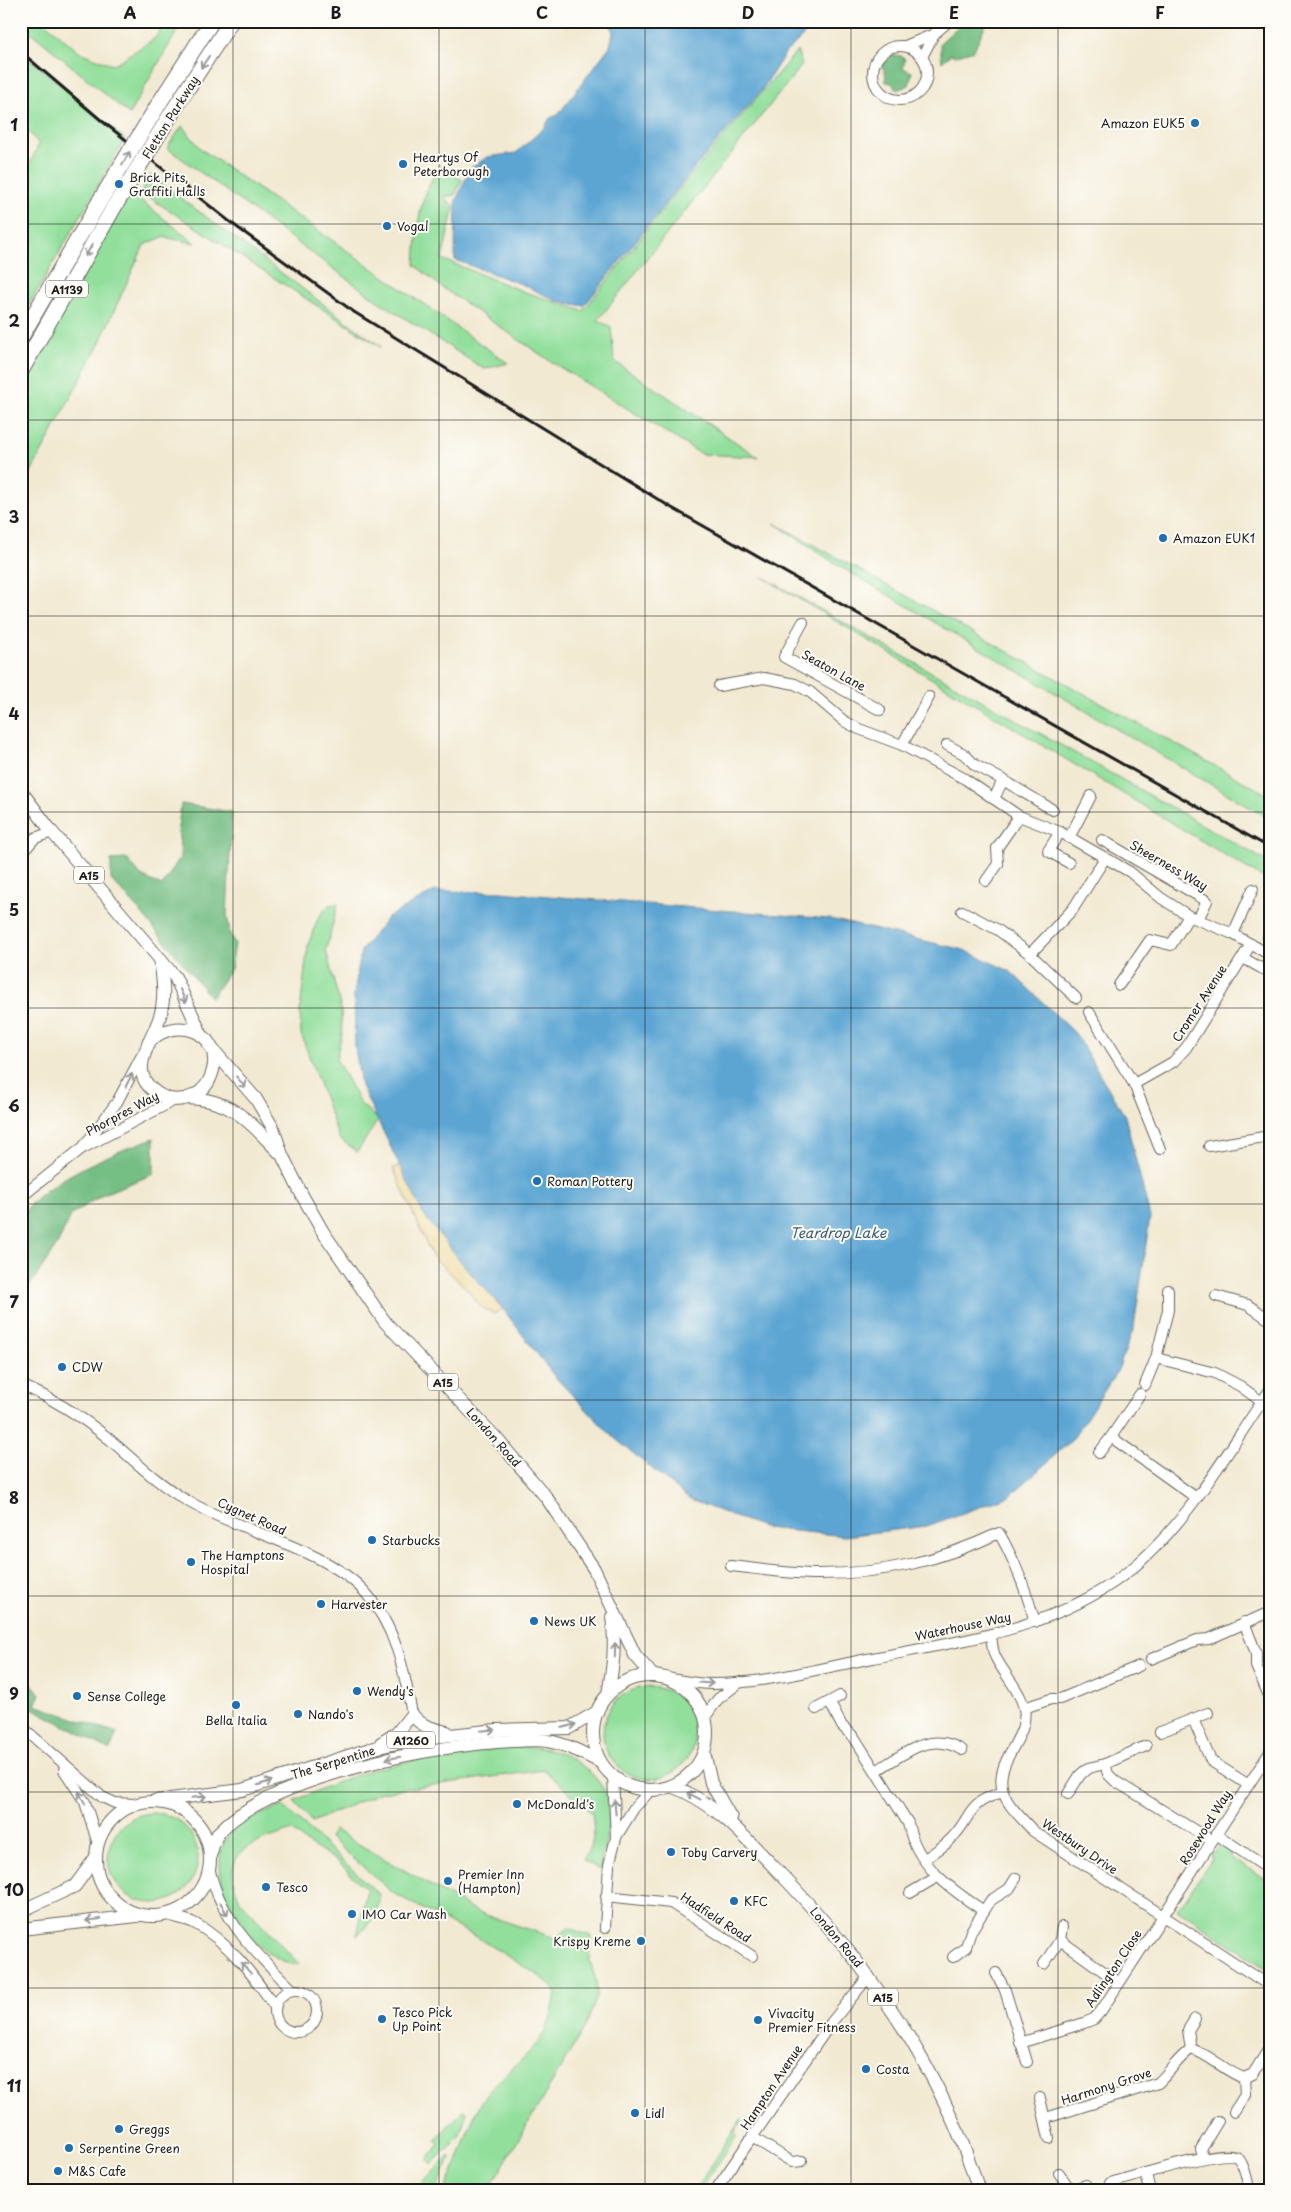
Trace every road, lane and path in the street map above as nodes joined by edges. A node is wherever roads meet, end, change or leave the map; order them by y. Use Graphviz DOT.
graph roads {
  1 [pos="206,21"];
  2 [pos="212,21"];
  3 [pos="231,21"];
  4 [pos="949,21"];
  5 [pos="934,34"];
  6 [pos="905,46"];
  7 [pos="922,57"];
  8 [pos="177,75"];
  9 [pos="107,203"];
  10 [pos="21,337"];
  11 [pos="21,371"];
  12 [pos="803,622"];
  13 [pos="822,677"];
  14 [pos="720,686"];
  15 [pos="810,692"];
  16 [pos="929,697"];
  17 [pos="880,710"];
  18 [pos="947,744"];
  19 [pos="902,745"];
  20 [pos="1003,780"];
  21 [pos="21,791"];
  22 [pos="1091,796"];
  23 [pos="994,799"];
  24 [pos="1053,810"];
  25 [pos="1019,816"];
  26 [pos="52,832"];
  27 [pos="1064,835"];
  28 [pos="1102,840"];
  29 [pos="21,854"];
  30 [pos="1105,858"];
  31 [pos="1069,863"];
  32 [pos="1161,873"];
  33 [pos="986,881"];
  34 [pos="1149,888"];
  35 [pos="1254,889"];
  36 [pos="962,911"];
  37 [pos="1194,917"];
  38 [pos="1233,934"];
  39 [pos="1251,944"];
  40 [pos="1030,954"];
  41 [pos="1270,955"];
  42 [pos="160,958"];
  43 [pos="1243,958"];
  44 [pos="1270,973"];
  45 [pos="1119,985"];
  46 [pos="1076,998"];
  47 [pos="1089,1012"];
  48 [pos="205,1041"];
  49 [pos="145,1048"];
  50 [pos="1134,1084"];
  51 [pos="181,1099"];
  52 [pos="1270,1136"];
  53 [pos="1209,1146"];
  54 [pos="81,1148"];
  55 [pos="1160,1149"];
  56 [pos="282,1155"];
  57 [pos="21,1198"];
  58 [pos="1168,1290"];
  59 [pos="1216,1296"];
  60 [pos="1270,1320"];
  61 [pos="1156,1358"];
  62 [pos="21,1385"];
  63 [pos="1270,1390"];
  64 [pos="1262,1402"];
  65 [pos="1110,1437"];
  66 [pos="1099,1453"];
  67 [pos="1195,1498"];
  68 [pos="736,1569"];
  69 [pos="610,1605"];
  70 [pos="1270,1612"];
  71 [pos="1035,1622"];
  72 [pos="1244,1622"];
  73 [pos="991,1635"];
  74 [pos="1151,1659"];
  75 [pos="1139,1666"];
  76 [pos="653,1676"];
  77 [pos="671,1679"];
  78 [pos="741,1682"];
  79 [pos="608,1694"];
  80 [pos="840,1696"];
  81 [pos="1270,1698"];
  82 [pos="830,1703"];
  83 [pos="1024,1708"];
  84 [pos="816,1710"];
  85 [pos="597,1712"];
  86 [pos="1208,1713"];
  87 [pos="412,1714"];
  88 [pos="705,1717"];
  89 [pos="1193,1719"];
  90 [pos="21,1726"];
  91 [pos="1160,1732"];
  92 [pos="454,1733"];
  93 [pos="44,1746"];
  94 [pos="1146,1746"];
  95 [pos="370,1749"];
  96 [pos="962,1750"];
  97 [pos="704,1752"];
  98 [pos="1270,1752"];
  99 [pos="600,1762"];
  100 [pos="1105,1764"];
  101 [pos="876,1771"];
  102 [pos="613,1776"];
  103 [pos="1247,1784"];
  104 [pos="671,1786"];
  105 [pos="652,1790"];
  106 [pos="1003,1792"];
  107 [pos="1068,1794"];
  108 [pos="156,1801"];
  109 [pos="134,1804"];
  110 [pos="741,1833"];
  111 [pos="616,1838"];
  112 [pos="1214,1838"];
  113 [pos="97,1850"];
  114 [pos="211,1853"];
  115 [pos="925,1859"];
  116 [pos="1270,1870"];
  117 [pos="210,1871"];
  118 [pos="937,1877"];
  119 [pos="1016,1878"];
  120 [pos="910,1893"];
  121 [pos="606,1896"];
  122 [pos="21,1911"];
  123 [pos="984,1911"];
  124 [pos="168,1915"];
  125 [pos="142,1916"];
  126 [pos="1163,1916"];
  127 [pos="1062,1927"];
  128 [pos="606,1928"];
  129 [pos="21,1929"];
  130 [pos="1060,1940"];
  131 [pos="752,1956"];
  132 [pos="953,1957"];
  133 [pos="1044,1964"];
  134 [pos="996,1973"];
  135 [pos="869,1976"];
  136 [pos="1118,1982"];
  137 [pos="1270,1986"];
  138 [pos="293,1990"];
  139 [pos="275,2007"];
  140 [pos="1195,2018"];
  141 [pos="1020,2043"];
  142 [pos="1270,2047"];
  143 [pos="1191,2049"];
  144 [pos="1027,2062"];
  145 [pos="1244,2078"];
  146 [pos="1040,2098"];
  147 [pos="1234,2112"];
  148 [pos="1046,2118"];
  149 [pos="1218,2121"];
  150 [pos="752,2138"];
  151 [pos="1050,2138"];
  152 [pos="1203,2158"];
  153 [pos="802,2160"];
  154 [pos="1059,2173"];
  155 [pos="1146,2174"];
  156 [pos="1110,2183"];
  157 [pos="1248,2183"];
  158 [pos="1086,2185"];
  159 [pos="715,2191"];
  160 [pos="979,2191"];
  161 [pos="1071,2191"];
  162 [pos="1150,2191"];
  1 -- 8 [label="highway, A1139"];
  2 -- 8 [label="highway, Fletton Parkway / A1139"];
  3 -- 9 [label="highway, Fletton Parkway / A1139, one-way, bridge"];
  4 -- 5 [label="street"];
  5 -- 6 [label="street"];
  5 -- 7 [label="street"];
  6 -- 7 [label="street"];
  6 -- 7 [label="street"];
  9 -- 8 [label="highway, Fletton Parkway / A1139, one-way, bridge"];
  9 -- 10 [label="highway, Fletton Parkway / A1139"];
  9 -- 11 [label="highway, Fletton Parkway / A1139, one-way"];
  12 -- 13 [label="street, Seaton Lane"];
  13 -- 15 [label="street"];
  13 -- 17 [label="street, Seaton Lane"];
  14 -- 15 [label="street, Sheerness Way"];
  15 -- 19 [label="street, Sheerness Way"];
  16 -- 19 [label="street"];
  18 -- 20 [label="street"];
  19 -- 23 [label="street, Sheerness Way"];
  20 -- 23 [label="street"];
  20 -- 24 [label="street"];
  21 -- 26 [label="main road, London Road / A15"];
  22 -- 27 [label="street"];
  23 -- 25 [label="street, Sheerness Way"];
  25 -- 27 [label="street, Sheerness Way"];
  25 -- 33 [label="street"];
  26 -- 29 [label="street"];
  26 -- 42 [label="main road, London Road / A15"];
  27 -- 30 [label="street, Sheerness Way"];
  27 -- 31 [label="street"];
  28 -- 32 [label="street, Sheerness Way"];
  30 -- 34 [label="street, Sheerness Way"];
  30 -- 40 [label="street"];
  32 -- 34 [label="street"];
  32 -- 37 [label="street, Sheerness Way"];
  34 -- 37 [label="street, Sheerness Way"];
  35 -- 38 [label="street"];
  36 -- 40 [label="street"];
  37 -- 38 [label="street, Sheerness Way"];
  37 -- 45 [label="street"];
  38 -- 39 [label="street, Sheerness Way"];
  39 -- 41 [label="street, Sheerness Way"];
  39 -- 43 [label="street, Cromer Avenue"];
  40 -- 46 [label="street"];
  42 -- 48 [label="main road, London Road / A15, one-way"];
  42 -- 49 [label="main road, A15"];
  43 -- 44 [label="street"];
  43 -- 50 [label="street, Cromer Avenue"];
  47 -- 50 [label="street"];
  48 -- 49 [label="main road"];
  48 -- 51 [label="main road, A15"];
  48 -- 56 [label="main road, London Road / A15, one-way"];
  49 -- 51 [label="main road, A15"];
  54 -- 49 [label="street, Phorpres Way, one-way"];
  50 -- 55 [label="street"];
  51 -- 54 [label="street, Phorpres Way"];
  51 -- 56 [label="main road, London Road / A15"];
  52 -- 53 [label="street"];
  54 -- 57 [label="street, Phorpres Way"];
  56 -- 69 [label="main road, London Road / A15"];
  58 -- 61 [label="street"];
  59 -- 60 [label="street"];
  61 -- 64 [label="street"];
  61 -- 65 [label="street"];
  62 -- 87 [label="street, Cygnet Road"];
  63 -- 64 [label="street, Waterhouse Way"];
  64 -- 67 [label="street, Waterhouse Way"];
  65 -- 66 [label="street"];
  65 -- 67 [label="street"];
  67 -- 71 [label="street, Waterhouse Way"];
  68 -- 71 [label="street"];
  69 -- 76 [label="main road, London Road / A15"];
  79 -- 69 [label="main road, London Road / A15, one-way"];
  70 -- 72 [label="street"];
  71 -- 73 [label="street, Waterhouse Way"];
  72 -- 74 [label="street"];
  72 -- 81 [label="street"];
  73 -- 78 [label="street, Waterhouse Way"];
  73 -- 83 [label="street"];
  75 -- 83 [label="street"];
  76 -- 77 [label="main road"];
  76 -- 79 [label="main road"];
  77 -- 78 [label="street, Waterhouse Way, one-way"];
  77 -- 88 [label="main road"];
  78 -- 88 [label="street, Waterhouse Way"];
  79 -- 85 [label="main road"];
  80 -- 82 [label="street"];
  82 -- 84 [label="street"];
  82 -- 101 [label="street"];
  83 -- 106 [label="street"];
  92 -- 85 [label="main road, The Serpentine / A1260, one-way"];
  85 -- 99 [label="main road"];
  86 -- 89 [label="street"];
  87 -- 92 [label="main road"];
  87 -- 95 [label="main road"];
  88 -- 97 [label="main road"];
  89 -- 91 [label="street"];
  89 -- 103 [label="street"];
  90 -- 93 [label="street"];
  92 -- 95 [label="main road, The Serpentine / A1260"];
  93 -- 109 [label="street"];
  113 -- 93 [label="street, one-way"];
  94 -- 100 [label="street"];
  108 -- 95 [label="main road, The Serpentine / A1260, one-way"];
  96 -- 101 [label="street"];
  97 -- 104 [label="main road"];
  97 -- 110 [label="main road, London Road / A15"];
  98 -- 103 [label="street, Rosewood Way"];
  99 -- 102 [label="main road"];
  99 -- 114 [label="main road, The Serpentine / A1260, one-way"];
  100 -- 107 [label="street"];
  100 -- 112 [label="street"];
  101 -- 115 [label="street"];
  102 -- 105 [label="main road"];
  111 -- 102 [label="street, one-way"];
  103 -- 112 [label="street, Rosewood Way"];
  104 -- 105 [label="main road"];
  110 -- 104 [label="main road, London Road / A15, one-way"];
  105 -- 111 [label="street"];
  106 -- 115 [label="street"];
  106 -- 126 [label="street, Westbury Drive"];
  108 -- 109 [label="main road"];
  108 -- 114 [label="main road"];
  109 -- 113 [label="main road"];
  110 -- 135 [label="main road, London Road / A15"];
  111 -- 121 [label="street"];
  112 -- 116 [label="street"];
  112 -- 126 [label="street, Rosewood Way"];
  113 -- 122 [label="main road"];
  113 -- 125 [label="main road"];
  114 -- 117 [label="main road"];
  115 -- 118 [label="street"];
  117 -- 124 [label="main road"];
  117 -- 138 [label="street, one-way"];
  118 -- 120 [label="street"];
  118 -- 123 [label="street"];
  119 -- 123 [label="street"];
  121 -- 128 [label="street"];
  121 -- 131 [label="street, Hadfield Road"];
  123 -- 132 [label="street"];
  124 -- 125 [label="main road"];
  139 -- 124 [label="street, one-way"];
  125 -- 129 [label="main road, one-way"];
  126 -- 136 [label="street, Adlington Close"];
  126 -- 137 [label="street, Westbury Drive"];
  127 -- 130 [label="street"];
  130 -- 133 [label="street"];
  130 -- 136 [label="street"];
  134 -- 141 [label="street"];
  135 -- 150 [label="street, Hampton Avenue"];
  135 -- 160 [label="main road, London Road / A15"];
  136 -- 141 [label="street, Adlington Close"];
  138 -- 139 [label="street"];
  138 -- 139 [label="street"];
  140 -- 143 [label="street"];
  141 -- 144 [label="street"];
  142 -- 145 [label="street"];
  143 -- 145 [label="street"];
  143 -- 148 [label="street, Harmony Grove"];
  145 -- 147 [label="street"];
  146 -- 148 [label="street"];
  148 -- 151 [label="street"];
  149 -- 152 [label="street"];
  150 -- 153 [label="street"];
  150 -- 159 [label="street, Hampton Avenue"];
  152 -- 155 [label="street"];
  152 -- 157 [label="street"];
  154 -- 161 [label="street"];
  155 -- 156 [label="street"];
  155 -- 162 [label="street"];
  158 -- 161 [label="street"];
}
